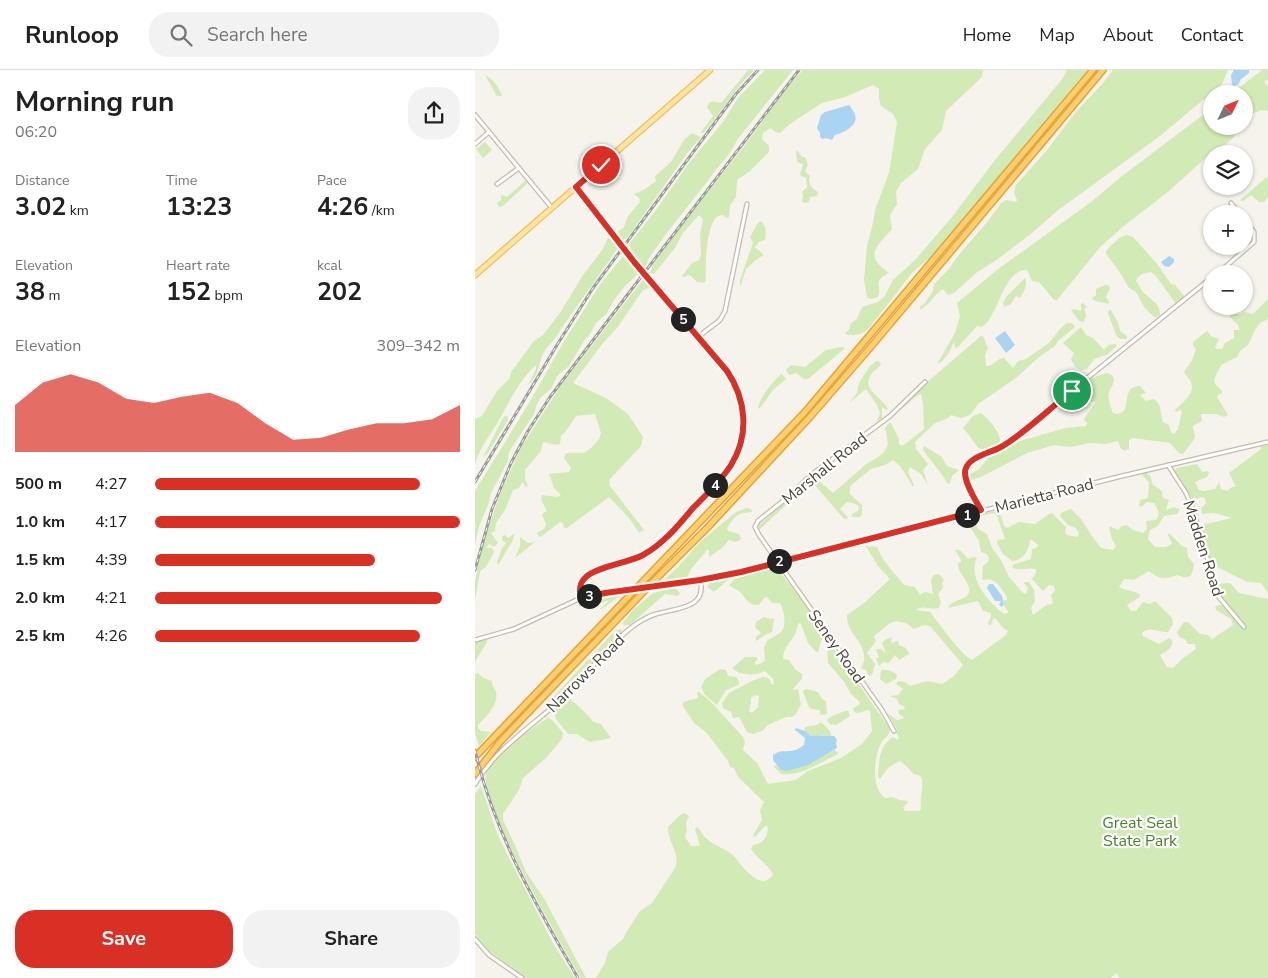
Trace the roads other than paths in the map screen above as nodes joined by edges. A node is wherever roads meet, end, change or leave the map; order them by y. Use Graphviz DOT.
graph roads {
  1 [pos="710,70"];
  2 [pos="1093,70"];
  3 [pos="1103,70"];
  4 [pos="475,115"];
  5 [pos="489,132"];
  6 [pos="475,144"];
  7 [pos="519,168"];
  8 [pos="497,184"];
  9 [pos="576,187"];
  10 [pos="747,204"];
  11 [pos="552,208"];
  12 [pos="1253,231"];
  13 [pos="1253,243"];
  14 [pos="1239,255"];
  15 [pos="1227,265"];
  16 [pos="475,275"];
  17 [pos="1203,284"];
  18 [pos="698,337"];
  19 [pos="925,382"];
  20 [pos="1268,442"];
  21 [pos="1168,465"];
  22 [pos="981,510"];
  23 [pos="778,561"];
  24 [pos="700,580"];
  25 [pos="581,598"];
  26 [pos="1244,627"];
  27 [pos="475,640"];
  28 [pos="894,731"];
  29 [pos="475,757"];
  30 [pos="475,774"];
  31 [pos="475,784"];
  32 [pos="475,939"];
  33 [pos="522,978"];
  1 -- 9 [label="main road"];
  2 -- 29 [label="highway"];
  3 -- 30 [label="highway"];
  4 -- 5 [label="street"];
  5 -- 6 [label="street"];
  5 -- 7 [label="street"];
  7 -- 8 [label="street"];
  7 -- 11 [label="street"];
  9 -- 11 [label="main road"];
  9 -- 18 [label="street"];
  10 -- 18 [label="street"];
  11 -- 16 [label="main road"];
  12 -- 13 [label="street"];
  14 -- 15 [label="street"];
  17 -- 22 [label="street"];
  18 -- 25 [label="street"];
  19 -- 23 [label="street, Marshall Road"];
  20 -- 21 [label="street, Marietta Road"];
  21 -- 22 [label="street, Marietta Road"];
  21 -- 26 [label="street, Madden Road"];
  22 -- 23 [label="street, Marietta Road"];
  23 -- 24 [label="street, Marietta Road"];
  23 -- 28 [label="street, Seney Road"];
  24 -- 25 [label="street, Marietta Road, bridge"];
  24 -- 31 [label="street, Narrows Road"];
  25 -- 27 [label="street, Marietta Road"];
  32 -- 33 [label="street"];
}
